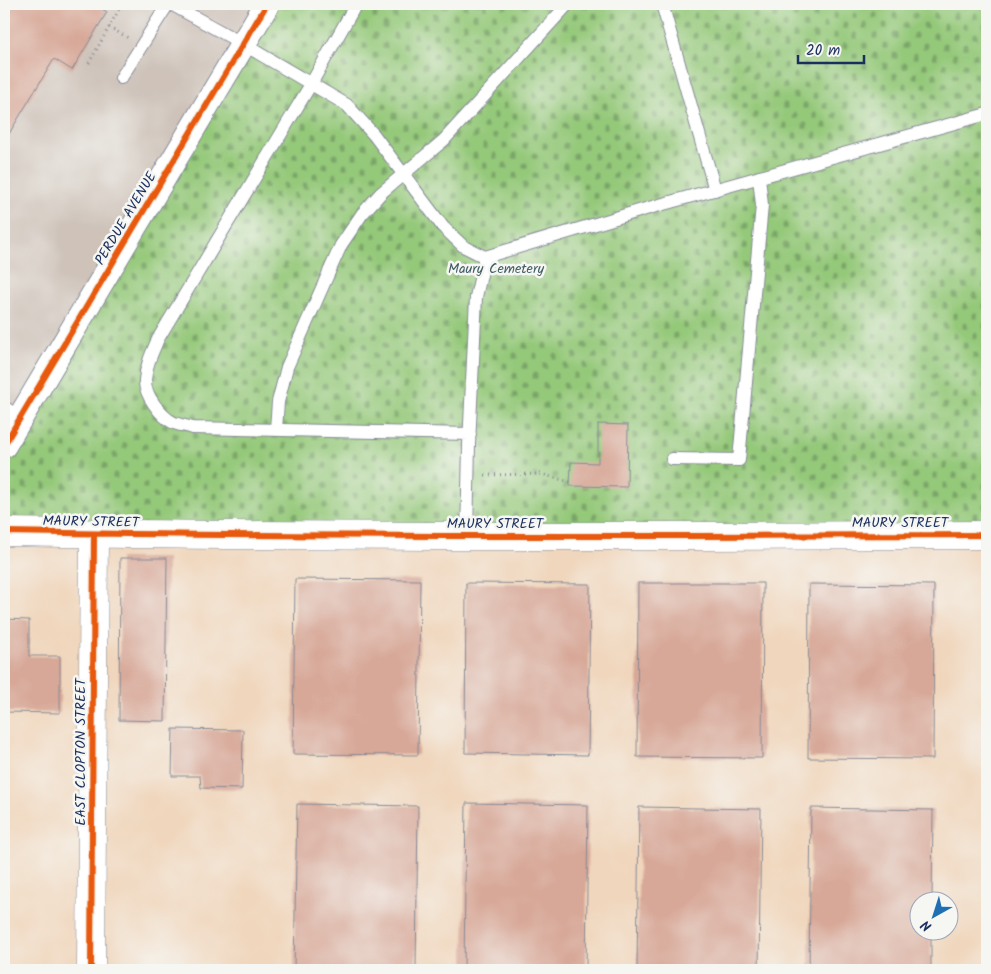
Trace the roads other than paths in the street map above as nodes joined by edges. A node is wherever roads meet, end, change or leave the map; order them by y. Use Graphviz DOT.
graph roads {
  1 [pos="168,4"];
  2 [pos="172,4"];
  3 [pos="267,4"];
  4 [pos="356,4"];
  5 [pos="568,4"];
  6 [pos="662,4"];
  7 [pos="243,44"];
  8 [pos="121,78"];
  9 [pos="311,84"];
  10 [pos="987,114"];
  11 [pos="404,174"];
  12 [pos="759,177"];
  13 [pos="715,190"];
  14 [pos="485,257"];
  15 [pos="12,412"];
  16 [pos="276,429"];
  17 [pos="470,434"];
  18 [pos="4,445"];
  19 [pos="672,459"];
  20 [pos="4,532"];
  21 [pos="94,534"];
  22 [pos="987,535"];
  23 [pos="467,536"];
  24 [pos="91,970"];
  1 -- 8 [label="lane"];
  2 -- 7 [label="lane"];
  3 -- 7 [label="street, PERDUE AVENUE"];
  4 -- 9 [label="lane"];
  5 -- 11 [label="lane"];
  6 -- 13 [label="lane"];
  7 -- 9 [label="lane"];
  7 -- 15 [label="street, PERDUE AVENUE"];
  9 -- 11 [label="lane"];
  9 -- 16 [label="lane"];
  10 -- 12 [label="lane"];
  11 -- 14 [label="lane"];
  11 -- 16 [label="lane"];
  12 -- 13 [label="lane"];
  12 -- 19 [label="lane"];
  13 -- 14 [label="lane"];
  14 -- 17 [label="lane"];
  15 -- 18 [label="street, PERDUE AVENUE"];
  16 -- 17 [label="lane"];
  17 -- 23 [label="lane"];
  20 -- 21 [label="street, MAURY STREET"];
  21 -- 23 [label="street, MAURY STREET"];
  21 -- 24 [label="street, EAST CLOPTON STREET"];
  22 -- 23 [label="street, MAURY STREET"];
}
